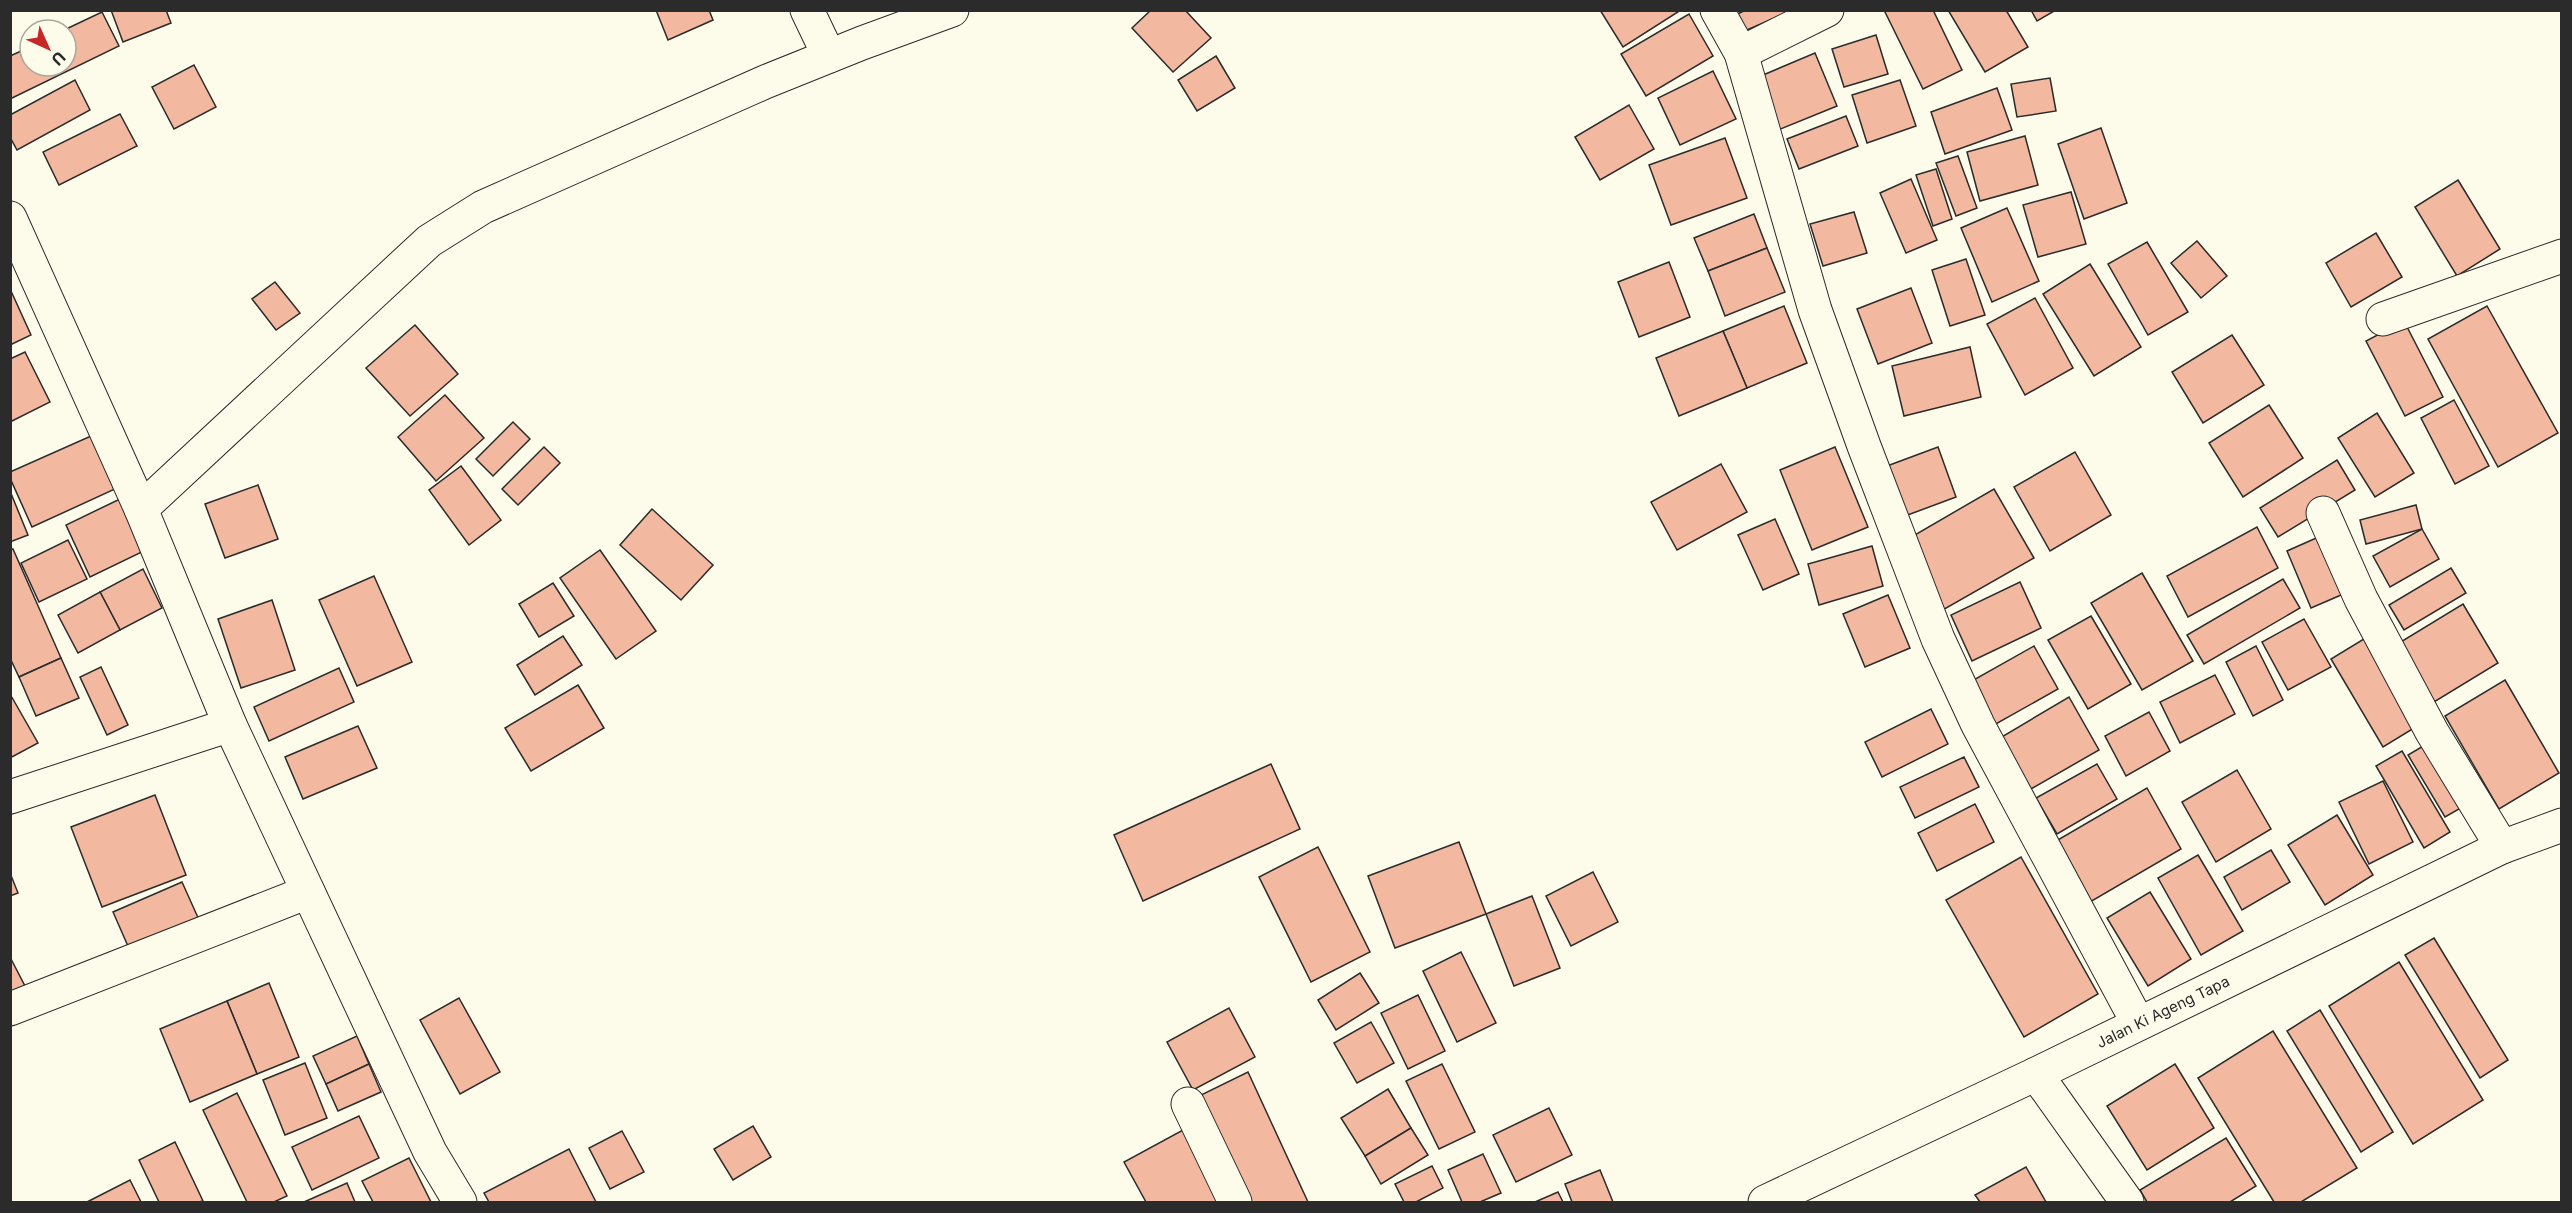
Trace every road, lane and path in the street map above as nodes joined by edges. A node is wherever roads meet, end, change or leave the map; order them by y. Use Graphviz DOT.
graph roads {
  1 [pos="807,10"];
  2 [pos="952,10"];
  3 [pos="1716,10"];
  4 [pos="1827,10"];
  5 [pos="1741,53"];
  6 [pos="829,56"];
  7 [pos="10,218"];
  8 [pos="2562,256"];
  9 [pos="2384,319"];
  10 [pos="141,509"];
  11 [pos="2323,513"];
  12 [pos="230,724"];
  13 [pos="10,797"];
  14 [pos="2562,825"];
  15 [pos="2502,847"];
  16 [pos="308,892"];
  17 [pos="10,1009"];
  18 [pos="2138,1023"];
  19 [pos="2036,1074"];
  20 [pos="1188,1104"];
  21 [pos="460,1203"];
  22 [pos="1235,1203"];
  23 [pos="1765,1203"];
  24 [pos="2127,1203"];
  1 -- 6 [label="street"];
  2 -- 6 [label="street"];
  3 -- 5 [label="street"];
  4 -- 5 [label="street"];
  5 -- 18 [label="street"];
  6 -- 10 [label="street"];
  7 -- 10 [label="street"];
  8 -- 9 [label="street"];
  10 -- 12 [label="street"];
  11 -- 15 [label="street"];
  12 -- 13 [label="street"];
  12 -- 16 [label="street"];
  14 -- 15 [label="street, Jalan Ki Ageng Tapa"];
  15 -- 18 [label="street, Jalan Ki Ageng Tapa"];
  16 -- 17 [label="street"];
  16 -- 21 [label="street"];
  18 -- 19 [label="street, Jalan Ki Ageng Tapa"];
  19 -- 23 [label="street, Jalan Ki Ageng Tapa"];
  19 -- 24 [label="street"];
  20 -- 22 [label="street"];
}
